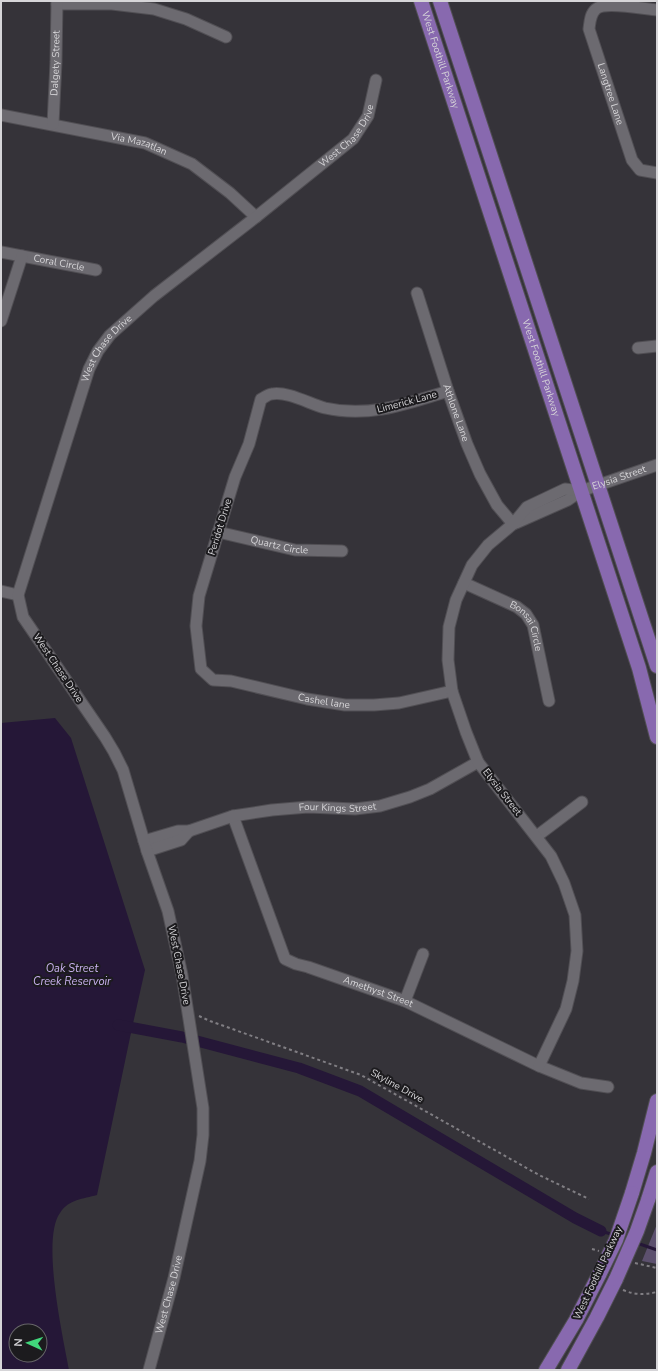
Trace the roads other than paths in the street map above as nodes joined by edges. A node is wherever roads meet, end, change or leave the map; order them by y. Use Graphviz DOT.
graph roads {
  1 [pos="420,1"];
  2 [pos="440,1"];
  3 [pos="57,2"];
  4 [pos="657,10"];
  5 [pos="226,36"];
  6 [pos="376,80"];
  7 [pos="1,115"];
  8 [pos="53,124"];
  9 [pos="657,174"];
  10 [pos="256,217"];
  11 [pos="1,252"];
  12 [pos="22,256"];
  13 [pos="96,270"];
  14 [pos="417,293"];
  15 [pos="1,322"];
  16 [pos="657,346"];
  17 [pos="638,348"];
  18 [pos="448,391"];
  19 [pos="272,394"];
  20 [pos="657,465"];
  21 [pos="598,484"];
  22 [pos="582,491"];
  23 [pos="513,524"];
  24 [pos="218,532"];
  25 [pos="342,551"];
  26 [pos="464,583"];
  27 [pos="1,592"];
  28 [pos="18,595"];
  29 [pos="657,666"];
  30 [pos="201,669"];
  31 [pos="452,691"];
  32 [pos="549,701"];
  33 [pos="657,737"];
  34 [pos="478,762"];
  35 [pos="582,802"];
  36 [pos="233,816"];
  37 [pos="537,836"];
  38 [pos="146,846"];
  39 [pos="423,954"];
  40 [pos="405,1001"];
  41 [pos="539,1066"];
  42 [pos="608,1087"];
  43 [pos="657,1101"];
  44 [pos="657,1172"];
  45 [pos="149,1370"];
  46 [pos="546,1370"];
  47 [pos="568,1370"];
  1 -- 22 [label="main road, West Foothill Parkway"];
  2 -- 21 [label="main road, West Foothill Parkway"];
  3 -- 5 [label="street"];
  3 -- 8 [label="street, Dalgety Street"];
  4 -- 9 [label="street, Langtree Lane"];
  6 -- 10 [label="street, West Chase Drive"];
  7 -- 8 [label="street, Via Mazatlan"];
  8 -- 10 [label="street, Via Mazatlan"];
  10 -- 28 [label="street, West Chase Drive"];
  11 -- 12 [label="street, Coral Circle"];
  12 -- 13 [label="street, Coral Circle"];
  12 -- 15 [label="street"];
  14 -- 18 [label="street, Athlone Lane"];
  16 -- 17 [label="street"];
  18 -- 19 [label="street, Limerick Lane"];
  18 -- 23 [label="street, Athlone Lane"];
  19 -- 24 [label="street, Peridot Drive"];
  20 -- 21 [label="street, Elysia Street"];
  21 -- 22 [label="street, Elysia Street"];
  21 -- 29 [label="main road, West Foothill Parkway"];
  22 -- 23 [label="street, Elysia Street"];
  22 -- 33 [label="main road, West Foothill Parkway"];
  23 -- 26 [label="street, Elysia Street"];
  24 -- 25 [label="street, Quartz Circle"];
  24 -- 30 [label="street, Peridot Drive"];
  26 -- 31 [label="street, Elysia Street"];
  26 -- 32 [label="street, Bonsai Circle"];
  27 -- 28 [label="street"];
  28 -- 38 [label="street, West Chase Drive"];
  30 -- 31 [label="street, Cashel lane"];
  31 -- 34 [label="street, Elysia Street"];
  34 -- 36 [label="street, Four Kings Street"];
  34 -- 37 [label="street, Elysia Street"];
  35 -- 37 [label="street"];
  36 -- 38 [label="street, Four Kings Street"];
  36 -- 40 [label="street, Amethyst Street"];
  37 -- 41 [label="street, Elysia Street"];
  38 -- 45 [label="street, West Chase Drive"];
  39 -- 40 [label="street"];
  40 -- 41 [label="street, Amethyst Street"];
  41 -- 42 [label="street, Amethyst Street"];
  43 -- 46 [label="main road, West Foothill Parkway, bridge"];
  44 -- 47 [label="main road, West Foothill Parkway, bridge"];
}
